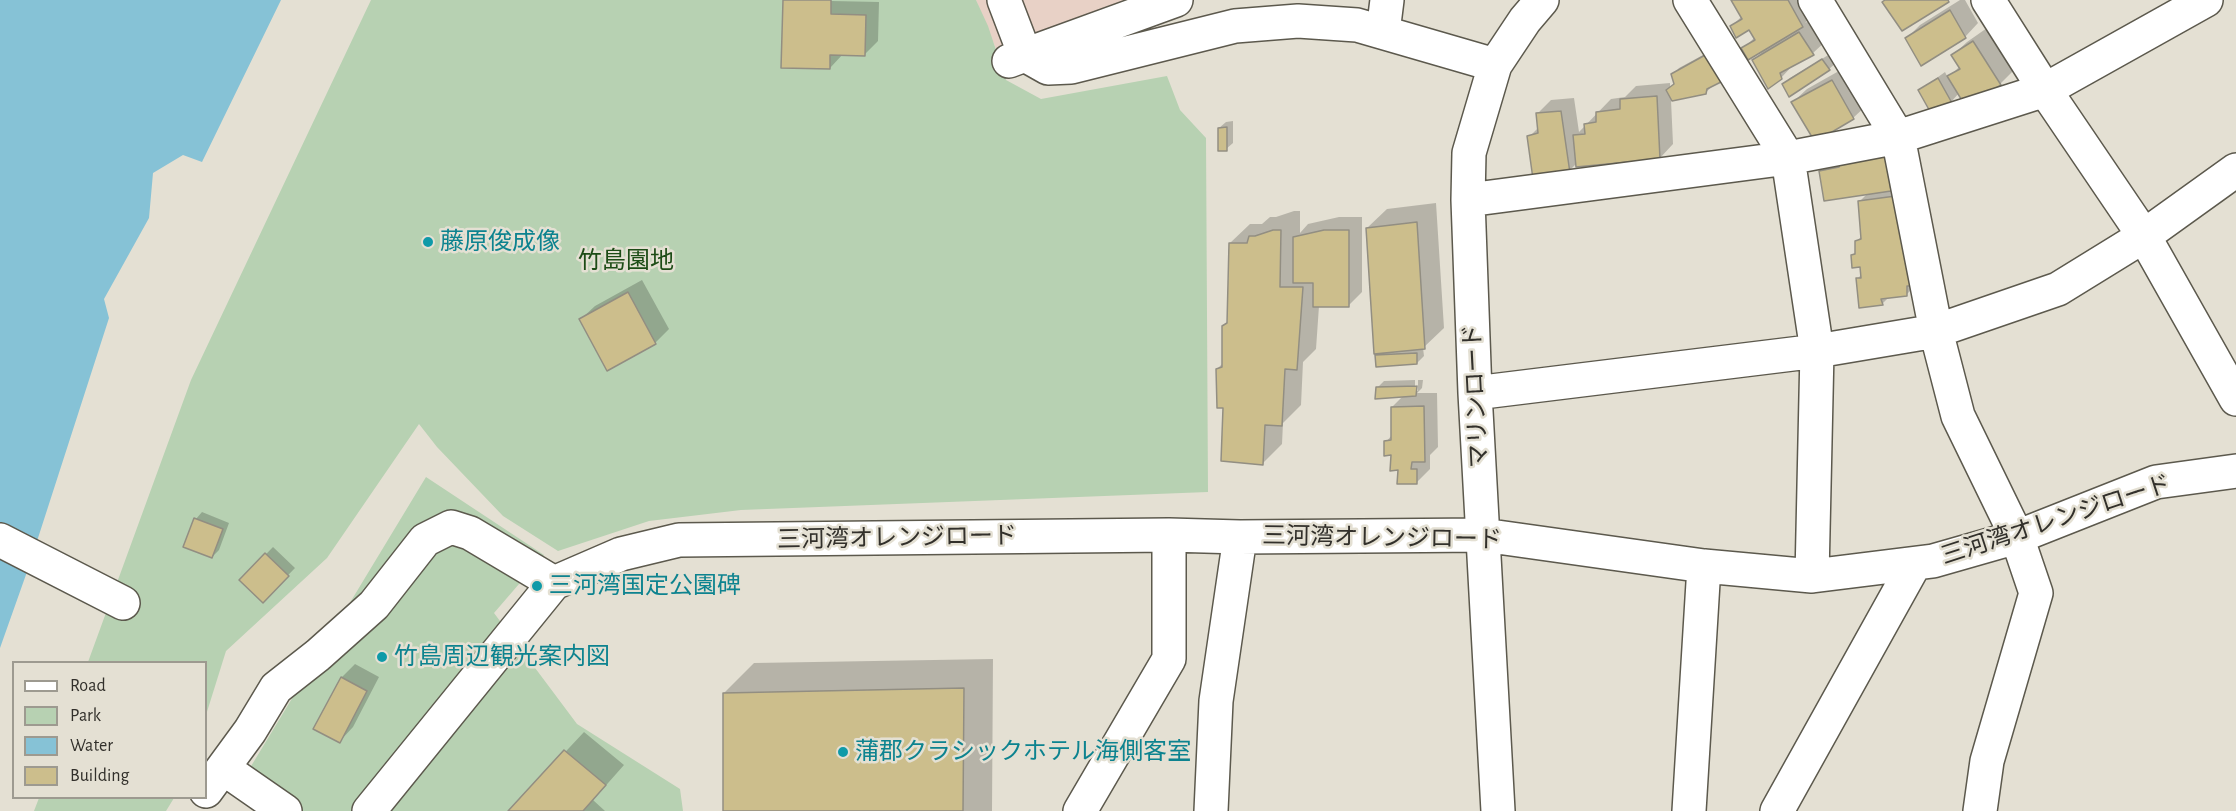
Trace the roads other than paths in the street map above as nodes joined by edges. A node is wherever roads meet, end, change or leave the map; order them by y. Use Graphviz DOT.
graph roads {
  1 [pos="1004,0"];
  2 [pos="1176,0"];
  3 [pos="1387,0"];
  4 [pos="1542,0"];
  5 [pos="1690,0"];
  6 [pos="1815,0"];
  7 [pos="1988,0"];
  8 [pos="2206,0"];
  9 [pos="1383,32"];
  10 [pos="1017,58"];
  11 [pos="1495,65"];
  12 [pos="2045,90"];
  13 [pos="1898,137"];
  14 [pos="1788,158"];
  15 [pos="2236,170"];
  16 [pos="1468,200"];
  17 [pos="2144,236"];
  18 [pos="1936,331"];
  19 [pos="1817,351"];
  20 [pos="1475,393"];
  21 [pos="2236,399"];
  22 [pos="2236,471"];
  23 [pos="1169,535"];
  24 [pos="1483,535"];
  25 [pos="1240,537"];
  26 [pos="2017,537"];
  27 [pos="0,540"];
  28 [pos="1914,565"];
  29 [pos="1704,566"];
  30 [pos="1812,576"];
  31 [pos="554,583"];
  32 [pos="123,603"];
  33 [pos="214,779"];
  34 [pos="285,811"];
  35 [pos="369,811"];
  36 [pos="1080,811"];
  37 [pos="1211,811"];
  38 [pos="1498,811"];
  39 [pos="1689,811"];
  40 [pos="1777,811"];
  41 [pos="1980,811"];
  1 -- 10 [label="street"];
  2 -- 10 [label="street"];
  3 -- 9 [label="street"];
  4 -- 11 [label="street, マリンロード"];
  5 -- 14 [label="street"];
  6 -- 13 [label="street"];
  7 -- 12 [label="street"];
  8 -- 12 [label="street"];
  9 -- 10 [label="street"];
  9 -- 11 [label="street"];
  11 -- 16 [label="street, マリンロード"];
  12 -- 13 [label="street"];
  12 -- 17 [label="street"];
  13 -- 14 [label="street"];
  13 -- 18 [label="street"];
  14 -- 16 [label="street"];
  14 -- 19 [label="street"];
  15 -- 17 [label="street"];
  16 -- 20 [label="street, マリンロード"];
  17 -- 18 [label="street"];
  17 -- 21 [label="street"];
  18 -- 19 [label="street"];
  18 -- 26 [label="street"];
  19 -- 20 [label="street"];
  19 -- 30 [label="street"];
  20 -- 24 [label="street, マリンロード"];
  22 -- 26 [label="street, 三河湾オレンジロード"];
  23 -- 25 [label="street, 三河湾オレンジロード"];
  23 -- 31 [label="street, 三河湾オレンジロード"];
  23 -- 36 [label="street"];
  24 -- 25 [label="street, 三河湾オレンジロード"];
  24 -- 29 [label="street, 三河湾オレンジロード"];
  24 -- 38 [label="street, マリンロード"];
  25 -- 37 [label="street"];
  26 -- 28 [label="street, 三河湾オレンジロード"];
  26 -- 41 [label="street"];
  27 -- 32 [label="street"];
  28 -- 30 [label="street, 三河湾オレンジロード"];
  28 -- 40 [label="street"];
  29 -- 30 [label="street, 三河湾オレンジロード"];
  29 -- 39 [label="street"];
  31 -- 33 [label="street"];
  31 -- 35 [label="street"];
  33 -- 34 [label="street"];
}
